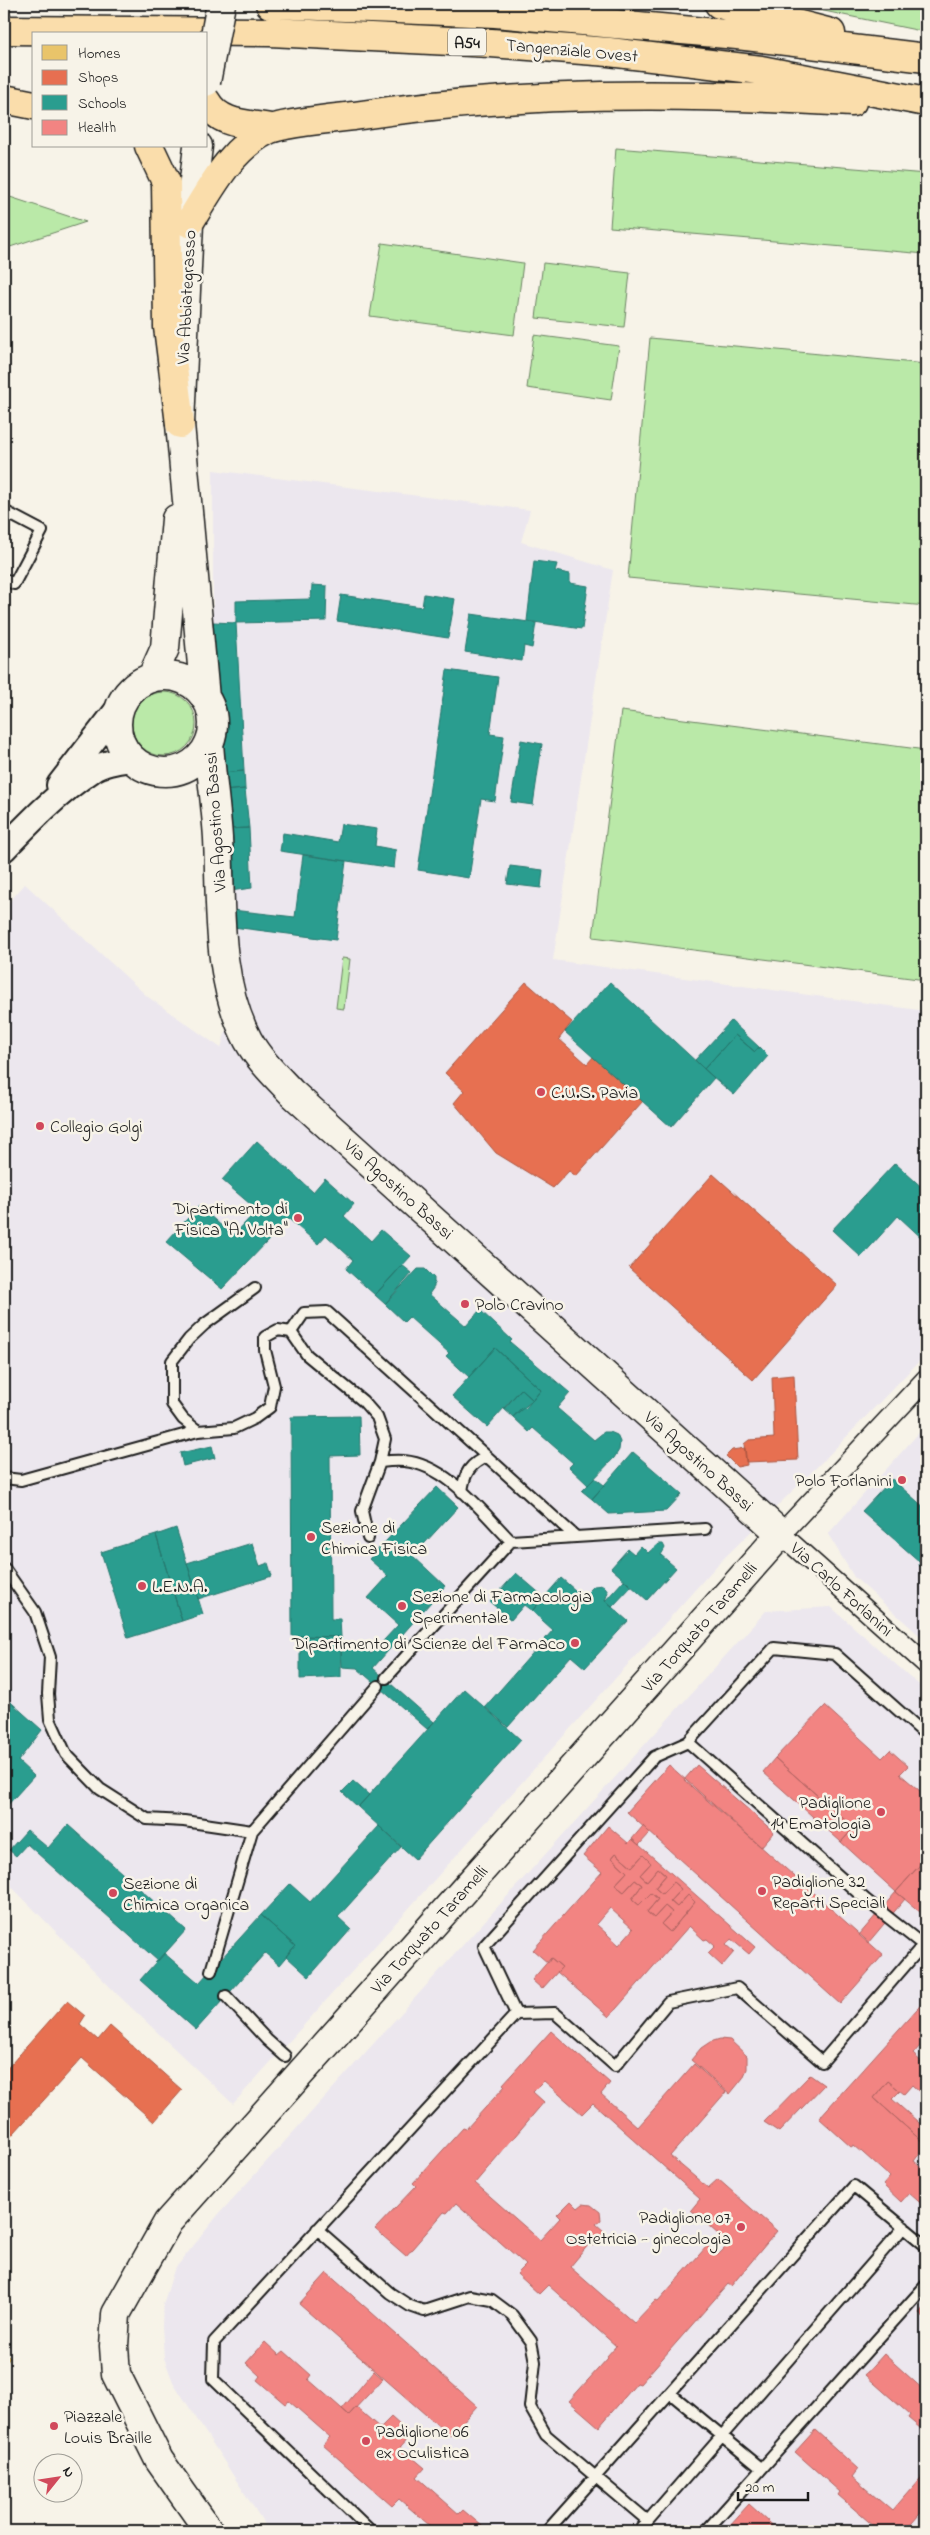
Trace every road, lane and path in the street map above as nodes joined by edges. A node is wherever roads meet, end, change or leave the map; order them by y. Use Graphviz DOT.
graph roads {
  1 [pos="221,4"];
  2 [pos="270,4"];
  3 [pos="719,4"];
  4 [pos="4,30"];
  5 [pos="922,57"];
  6 [pos="208,72"];
  7 [pos="4,99"];
  8 [pos="926,102"];
  9 [pos="208,104"];
  10 [pos="32,105"];
  11 [pos="926,107"];
  12 [pos="270,128"];
  13 [pos="150,148"];
  14 [pos="198,148"];
  15 [pos="189,223"];
  16 [pos="181,436"];
  17 [pos="4,511"];
  18 [pos="4,579"];
  19 [pos="152,678"];
  20 [pos="206,698"];
  21 [pos="121,704"];
  22 [pos="209,743"];
  23 [pos="132,759"];
  24 [pos="180,770"];
  25 [pos="216,819"];
  26 [pos="32,820"];
  27 [pos="4,849"];
  28 [pos="254,1288"];
  29 [pos="291,1332"];
  30 [pos="926,1379"];
  31 [pos="198,1431"];
  32 [pos="488,1457"];
  33 [pos="380,1462"];
  34 [pos="4,1478"];
  35 [pos="462,1492"];
  36 [pos="705,1529"];
  37 [pos="781,1534"];
  38 [pos="576,1537"];
  39 [pos="368,1538"];
  40 [pos="511,1541"];
  41 [pos="4,1568"];
  42 [pos="926,1664"];
  43 [pos="386,1678"];
  44 [pos="378,1686"];
  45 [pos="926,1735"];
  46 [pos="688,1742"];
  47 [pos="252,1831"];
  48 [pos="925,1947"];
  49 [pos="211,1971"];
  50 [pos="226,1996"];
  51 [pos="516,2014"];
  52 [pos="285,2056"];
  53 [pos="904,2227"];
  54 [pos="317,2229"];
  55 [pos="926,2246"];
  56 [pos="926,2285"];
  57 [pos="670,2393"];
  58 [pos="722,2436"];
  59 [pos="761,2468"];
  60 [pos="595,2477"];
  61 [pos="648,2521"];
  62 [pos="209,2531"];
  63 [pos="371,2531"];
  64 [pos="547,2531"];
  65 [pos="639,2531"];
  66 [pos="706,2531"];
  1 -- 6 [label="main road, bridge"];
  2 -- 5 [label="highway, Tangenziale Ovest / A54"];
  3 -- 5 [label="highway"];
  4 -- 8 [label="highway, Tangenziale Ovest / A54"];
  7 -- 10 [label="highway"];
  9 -- 12 [label="highway"];
  11 -- 12 [label="highway"];
  12 -- 15 [label="highway"];
  13 -- 16 [label="highway"];
  14 -- 15 [label="main road, Via Abbiategrasso"];
  15 -- 16 [label="main road, Via Abbiategrasso"];
  16 -- 19 [label="main road, Via Abbiategrasso"];
  16 -- 20 [label="main road, Via Abbiategrasso"];
  17 -- 18 [label="lane"];
  19 -- 20 [label="main road"];
  19 -- 21 [label="main road"];
  20 -- 22 [label="main road"];
  21 -- 23 [label="main road"];
  21 -- 26 [label="street"];
  22 -- 24 [label="main road"];
  22 -- 25 [label="main road, Via Agostino Bassi"];
  23 -- 24 [label="main road"];
  23 -- 26 [label="street"];
  24 -- 25 [label="main road"];
  25 -- 37 [label="main road, Via Agostino Bassi"];
  26 -- 27 [label="street"];
  28 -- 31 [label="lane"];
  29 -- 31 [label="lane"];
  29 -- 32 [label="lane"];
  29 -- 33 [label="lane"];
  30 -- 37 [label="street, Via Torquato Taramelli"];
  31 -- 34 [label="lane"];
  32 -- 35 [label="lane"];
  32 -- 38 [label="lane"];
  33 -- 35 [label="lane"];
  33 -- 39 [label="lane"];
  35 -- 40 [label="lane"];
  36 -- 38 [label="lane"];
  37 -- 42 [label="street, Via Carlo Forlanini"];
  37 -- 62 [label="main road, Via Torquato Taramelli"];
  38 -- 40 [label="lane"];
  40 -- 43 [label="lane"];
  41 -- 47 [label="lane"];
  44 -- 47 [label="lane"];
  45 -- 46 [label="lane"];
  46 -- 48 [label="lane"];
  46 -- 51 [label="lane"];
  47 -- 49 [label="lane"];
  48 -- 51 [label="lane"];
  50 -- 52 [label="lane"];
  51 -- 54 [label="lane"];
  53 -- 55 [label="lane"];
  53 -- 57 [label="lane"];
  53 -- 58 [label="lane"];
  54 -- 60 [label="lane"];
  54 -- 63 [label="lane"];
  56 -- 59 [label="lane"];
  57 -- 58 [label="lane"];
  57 -- 60 [label="lane"];
  58 -- 59 [label="lane"];
  58 -- 61 [label="lane"];
  59 -- 66 [label="lane"];
  60 -- 61 [label="lane"];
  60 -- 64 [label="lane"];
  61 -- 65 [label="lane"];
}
